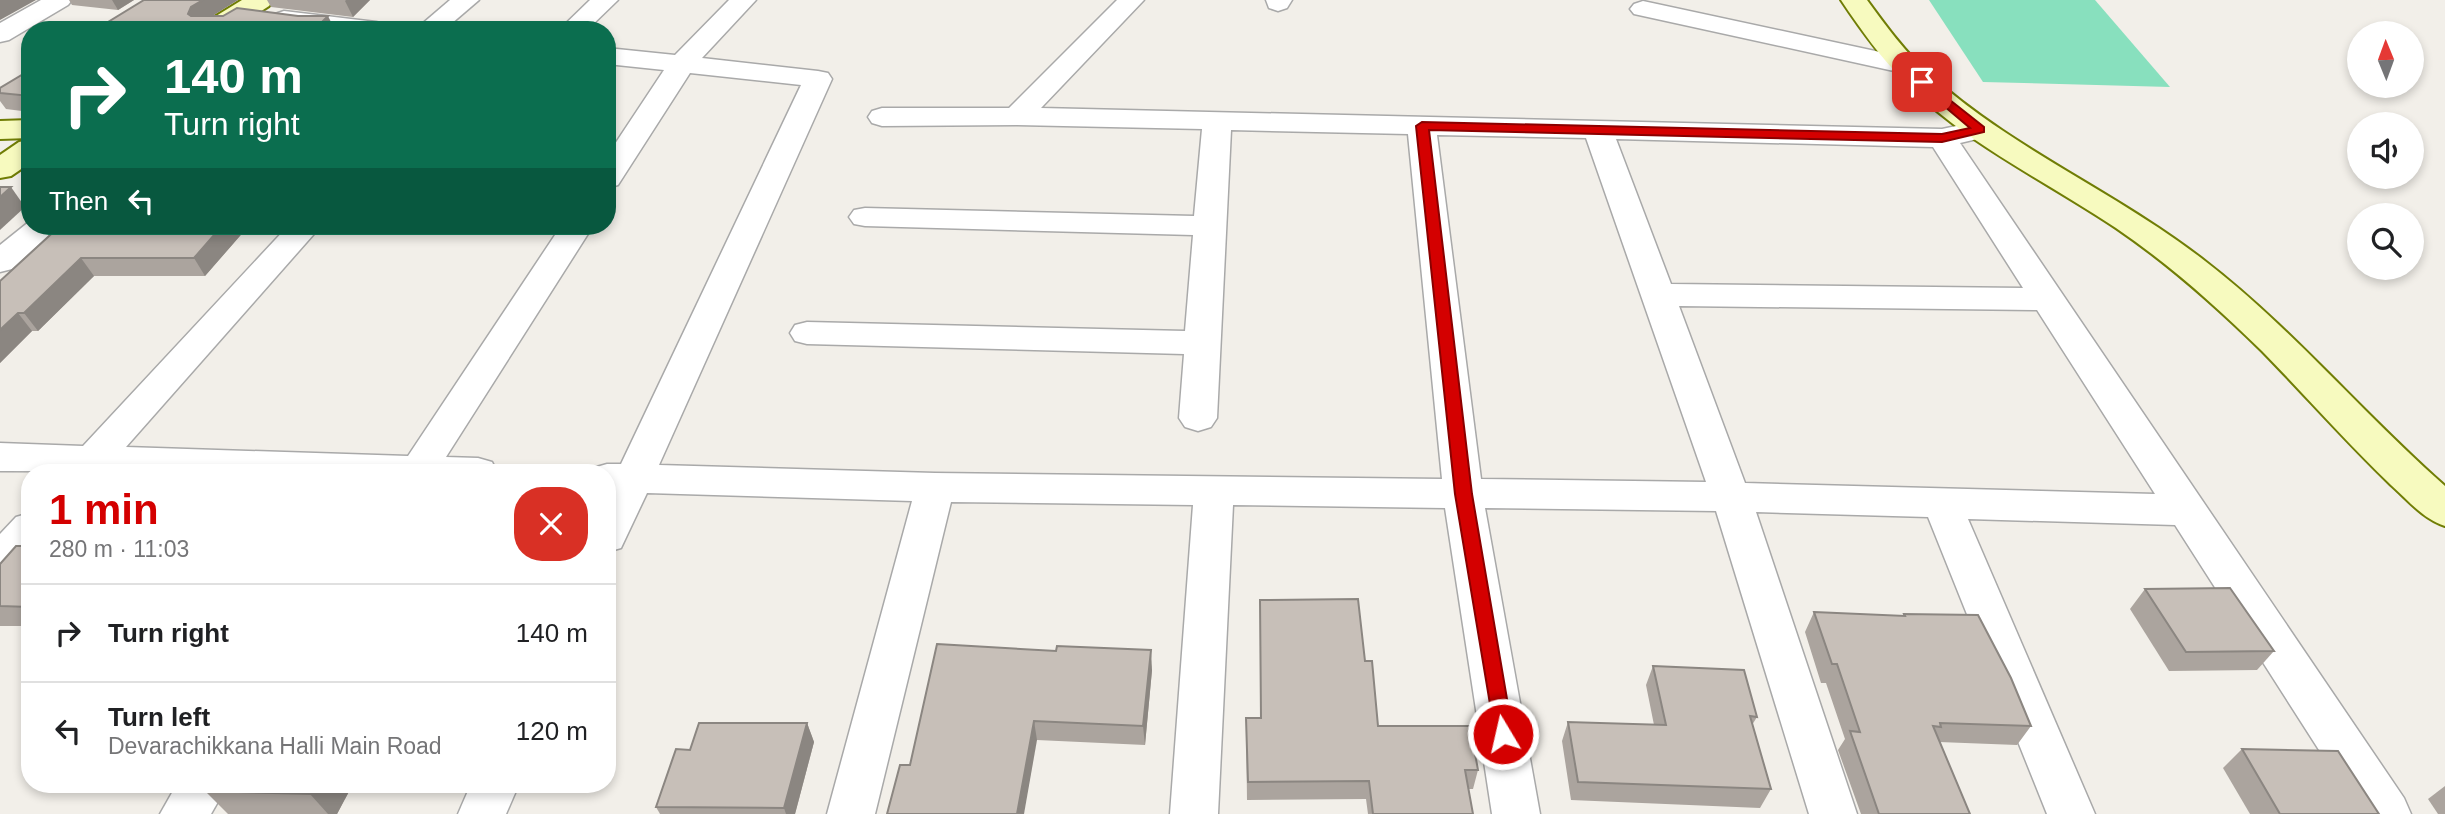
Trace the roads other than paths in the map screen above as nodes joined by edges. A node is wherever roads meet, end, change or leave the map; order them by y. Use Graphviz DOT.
graph roads {
  1 [pos="60,0"];
  2 [pos="466,0"];
  3 [pos="605,0"];
  4 [pos="743,0"];
  5 [pos="1131,0"];
  6 [pos="1854,0"];
  7 [pos="249,7"];
  8 [pos="1643,9"];
  9 [pos="1687,9"];
  10 [pos="23,21"];
  11 [pos="228,21"];
  12 [pos="326,21"];
  13 [pos="439,21"];
  14 [pos="582,21"];
  15 [pos="21,22"];
  16 [pos="0,34"];
  17 [pos="616,57"];
  18 [pos="682,64"];
  19 [pos="1903,65"];
  20 [pos="1017,116"];
  21 [pos="882,117"];
  22 [pos="1217,121"];
  23 [pos="1422,126"];
  24 [pos="21,129"];
  25 [pos="0,130"];
  26 [pos="1598,130"];
  27 [pos="1980,130"];
  28 [pos="1942,138"];
  29 [pos="21,155"];
  30 [pos="616,165"];
  31 [pos="0,169"];
  32 [pos="865,216"];
  33 [pos="1209,226"];
  34 [pos="32,235"];
  35 [pos="296,235"];
  36 [pos="571,235"];
  37 [pos="0,262"];
  38 [pos="1657,295"];
  39 [pos="2048,299"];
  40 [pos="807,332"];
  41 [pos="1202,343"];
  42 [pos="1198,418"];
  43 [pos="0,457"];
  44 [pos="68,464"];
  45 [pos="90,464"];
  46 [pos="422,464"];
  47 [pos="620,479"];
  48 [pos="935,486"];
  49 [pos="1214,491"];
  50 [pos="1463,494"];
  51 [pos="616,497"];
  52 [pos="1731,497"];
  53 [pos="1942,503"];
  54 [pos="2187,510"];
  55 [pos="2445,510"];
  56 [pos="21,538"];
  57 [pos="0,560"];
  58 [pos="198,793"];
  59 [pos="491,793"];
  60 [pos="184,814"];
  61 [pos="482,814"];
  62 [pos="851,814"];
  63 [pos="1194,814"];
  64 [pos="1516,814"];
  65 [pos="1833,814"];
  66 [pos="2071,814"];
  67 [pos="2387,814"];
  1 -- 10 [label="street"];
  2 -- 13 [label="street"];
  3 -- 14 [label="street"];
  4 -- 18 [label="street"];
  5 -- 20 [label="street"];
  6 -- 19 [label="street"];
  7 -- 11 [label="street"];
  7 -- 12 [label="street"];
  8 -- 9 [label="street"];
  9 -- 19 [label="street"];
  15 -- 16 [label="street"];
  17 -- 18 [label="street"];
  18 -- 30 [label="street"];
  18 -- 47 [label="street"];
  19 -- 27 [label="street"];
  20 -- 21 [label="street"];
  20 -- 22 [label="street"];
  22 -- 23 [label="street"];
  22 -- 33 [label="street"];
  23 -- 26 [label="street"];
  23 -- 50 [label="street"];
  24 -- 25 [label="street"];
  26 -- 28 [label="street"];
  26 -- 38 [label="street"];
  27 -- 28 [label="street"];
  27 -- 55 [label="street"];
  28 -- 39 [label="street"];
  29 -- 31 [label="street"];
  32 -- 33 [label="street"];
  33 -- 41 [label="street"];
  34 -- 37 [label="street"];
  35 -- 45 [label="street"];
  36 -- 46 [label="street"];
  38 -- 39 [label="street"];
  38 -- 52 [label="street"];
  39 -- 54 [label="street"];
  40 -- 41 [label="street"];
  41 -- 42 [label="street"];
  43 -- 44 [label="street"];
  47 -- 48 [label="street"];
  47 -- 51 [label="street"];
  48 -- 49 [label="street"];
  48 -- 62 [label="street"];
  49 -- 50 [label="street"];
  49 -- 63 [label="street"];
  50 -- 52 [label="street"];
  50 -- 64 [label="street"];
  52 -- 53 [label="street"];
  52 -- 65 [label="street"];
  53 -- 54 [label="street"];
  53 -- 66 [label="street"];
  54 -- 67 [label="street"];
  56 -- 57 [label="street"];
  58 -- 60 [label="street"];
  59 -- 61 [label="street"];
}
